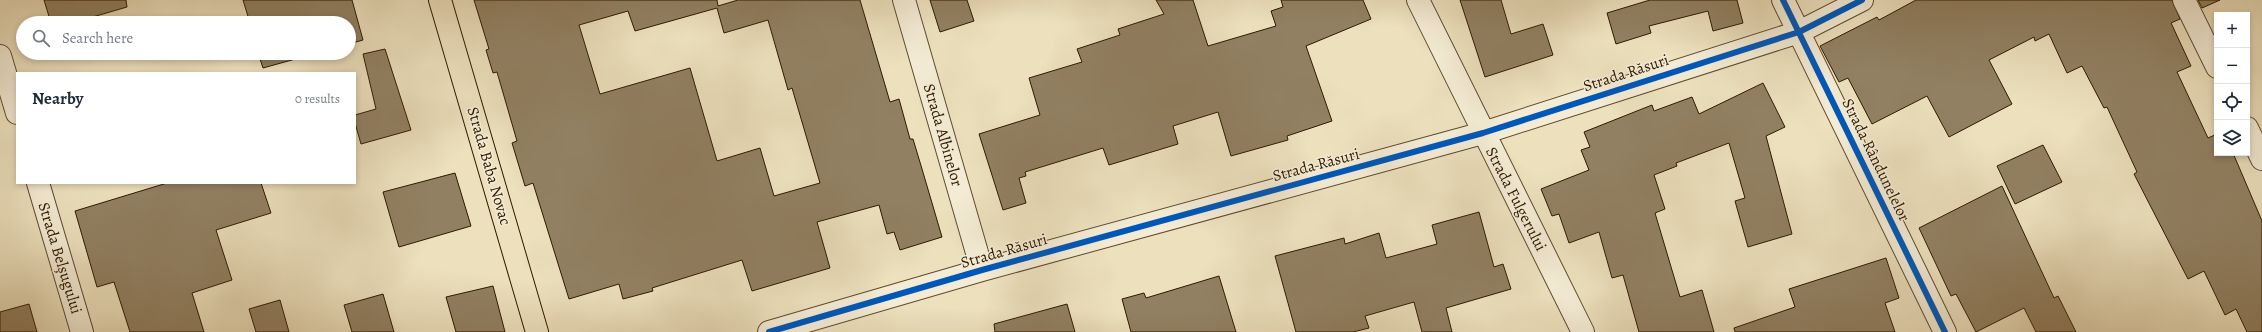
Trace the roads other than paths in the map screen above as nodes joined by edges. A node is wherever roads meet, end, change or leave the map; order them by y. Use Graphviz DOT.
graph roads {
  1 [pos="440,0"];
  2 [pos="904,0"];
  3 [pos="1418,0"];
  4 [pos="1783,0"];
  5 [pos="1862,0"];
  6 [pos="2184,0"];
  7 [pos="1799,32"];
  8 [pos="0,56"];
  9 [pos="2214,61"];
  10 [pos="16,110"];
  11 [pos="1483,133"];
  12 [pos="2250,134"];
  13 [pos="2262,159"];
  14 [pos="38,184"];
  15 [pos="982,270"];
  16 [pos="82,332"];
  17 [pos="537,332"];
  18 [pos="769,332"];
  19 [pos="1583,332"];
  20 [pos="1945,332"];
  1 -- 17 [label="main road, Strada Baba Novac"];
  2 -- 15 [label="street, Strada Albinelor"];
  3 -- 11 [label="street, Strada Fulgerului"];
  4 -- 7 [label="street, Strada Rândunelelor"];
  5 -- 7 [label="street, Strada Răsuri"];
  6 -- 9 [label="street"];
  7 -- 11 [label="street, Strada Răsuri"];
  7 -- 20 [label="street, Strada Rândunelelor"];
  8 -- 10 [label="street"];
  11 -- 15 [label="street, Strada Răsuri"];
  11 -- 19 [label="street, Strada Fulgerului"];
  12 -- 13 [label="street"];
  14 -- 16 [label="street, Strada Belșugului"];
  15 -- 18 [label="street, Strada Răsuri"];
}
